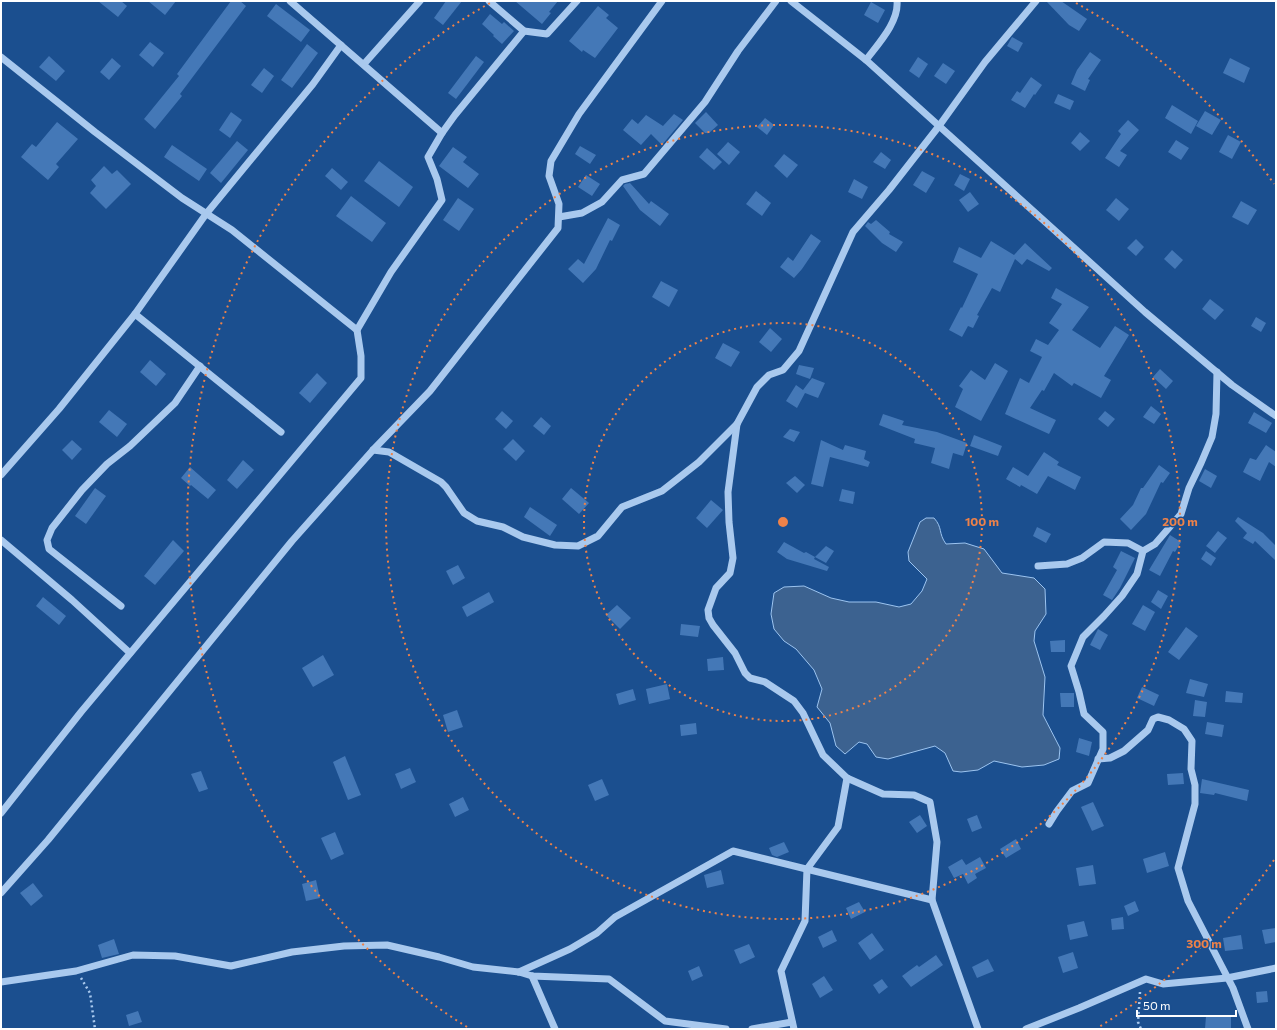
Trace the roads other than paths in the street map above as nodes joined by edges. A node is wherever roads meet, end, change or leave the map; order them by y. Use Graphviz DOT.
graph roads {
  1 [pos="290,1"];
  2 [pos="420,1"];
  3 [pos="489,1"];
  4 [pos="577,1"];
  5 [pos="662,1"];
  6 [pos="776,1"];
  7 [pos="791,1"];
  8 [pos="896,1"];
  9 [pos="1036,1"];
  10 [pos="524,31"];
  11 [pos="341,45"];
  12 [pos="1,57"];
  13 [pos="866,60"];
  14 [pos="364,64"];
  15 [pos="939,126"];
  16 [pos="442,133"];
  17 [pos="206,214"];
  18 [pos="559,217"];
  19 [pos="135,314"];
  20 [pos="357,330"];
  21 [pos="200,366"];
  22 [pos="1217,372"];
  23 [pos="1276,416"];
  24 [pos="737,424"];
  25 [pos="281,432"];
  26 [pos="373,450"];
  27 [pos="1,475"];
  28 [pos="1,540"];
  29 [pos="1143,551"];
  30 [pos="1038,566"];
  31 [pos="121,606"];
  32 [pos="130,653"];
  33 [pos="1098,760"];
  34 [pos="846,778"];
  35 [pos="1,813"];
  36 [pos="1049,824"];
  37 [pos="807,869"];
  38 [pos="1,893"];
  39 [pos="932,900"];
  40 [pos="1276,968"];
  41 [pos="519,972"];
  42 [pos="532,976"];
  43 [pos="1227,978"];
  44 [pos="1,982"];
  45 [pos="793,1025"];
  46 [pos="555,1029"];
  47 [pos="726,1029"];
  48 [pos="752,1029"];
  49 [pos="978,1029"];
  50 [pos="1026,1029"];
  51 [pos="1248,1029"];
  1 -- 11 [label="street"];
  2 -- 14 [label="street"];
  3 -- 10 [label="street"];
  4 -- 10 [label="street"];
  5 -- 18 [label="street"];
  6 -- 18 [label="street"];
  7 -- 13 [label="street"];
  8 -- 13 [label="street"];
  9 -- 15 [label="street"];
  10 -- 16 [label="street"];
  11 -- 14 [label="street"];
  11 -- 17 [label="street"];
  12 -- 17 [label="street"];
  13 -- 15 [label="street"];
  14 -- 16 [label="street"];
  15 -- 22 [label="street"];
  15 -- 24 [label="street"];
  16 -- 20 [label="street"];
  17 -- 19 [label="street"];
  17 -- 20 [label="street"];
  18 -- 26 [label="street"];
  19 -- 21 [label="street"];
  19 -- 27 [label="street"];
  20 -- 32 [label="street"];
  21 -- 25 [label="street"];
  21 -- 31 [label="street"];
  22 -- 23 [label="street"];
  22 -- 29 [label="street"];
  24 -- 26 [label="street"];
  24 -- 34 [label="street"];
  26 -- 38 [label="street"];
  28 -- 32 [label="street"];
  29 -- 30 [label="street"];
  29 -- 33 [label="street"];
  32 -- 35 [label="street"];
  33 -- 36 [label="street"];
  33 -- 43 [label="street"];
  34 -- 37 [label="street"];
  34 -- 39 [label="street"];
  37 -- 39 [label="street"];
  37 -- 41 [label="street"];
  37 -- 45 [label="street"];
  39 -- 49 [label="street"];
  40 -- 43 [label="street"];
  41 -- 42 [label="street"];
  41 -- 44 [label="street"];
  42 -- 46 [label="street"];
  42 -- 47 [label="street"];
  43 -- 50 [label="street"];
  43 -- 51 [label="street"];
  45 -- 48 [label="street"];
}
